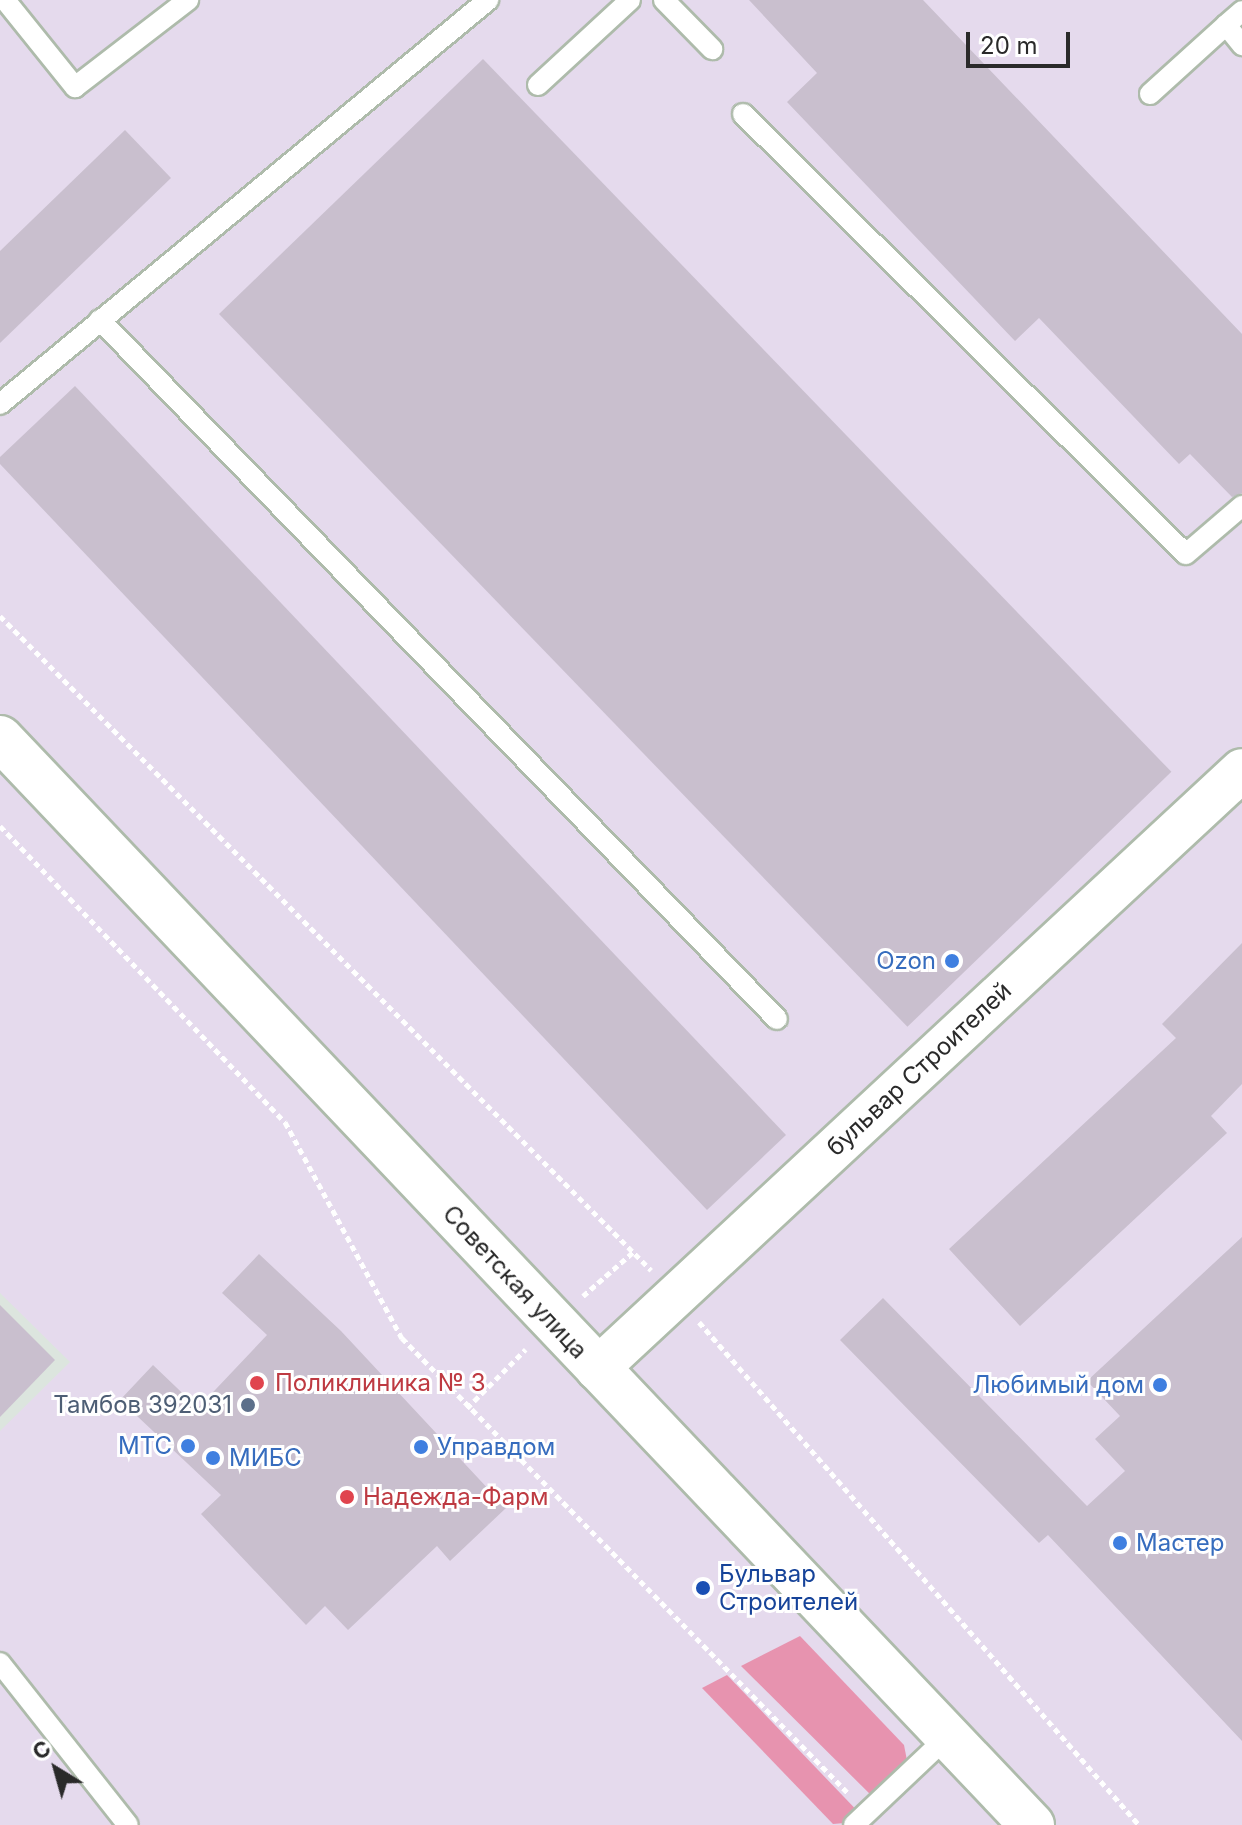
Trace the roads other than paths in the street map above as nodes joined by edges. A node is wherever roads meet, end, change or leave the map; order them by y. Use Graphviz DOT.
graph roads {
  1 [pos="5,0"];
  2 [pos="188,0"];
  3 [pos="488,0"];
  4 [pos="630,0"];
  5 [pos="664,0"];
  6 [pos="1242,11"];
  7 [pos="1226,25"];
  8 [pos="1242,45"];
  9 [pos="712,49"];
  10 [pos="538,85"];
  11 [pos="1150,94"];
  12 [pos="743,114"];
  13 [pos="100,320"];
  14 [pos="0,404"];
  15 [pos="1242,506"];
  16 [pos="0,738"];
  17 [pos="1242,770"];
  18 [pos="777,1019"];
  19 [pos="597,1369"];
  20 [pos="0,1663"];
  21 [pos="947,1737"];
  22 [pos="861,1819"];
  23 [pos="128,1825"];
  24 [pos="1032,1825"];
  1 -- 2 [label="lane"];
  3 -- 13 [label="lane"];
  4 -- 10 [label="lane"];
  5 -- 9 [label="lane"];
  6 -- 7 [label="lane"];
  7 -- 8 [label="lane"];
  7 -- 11 [label="lane"];
  12 -- 15 [label="lane"];
  13 -- 14 [label="lane"];
  13 -- 18 [label="lane"];
  16 -- 19 [label="main road, Советская улица"];
  17 -- 19 [label="street, бульвар Строителей"];
  19 -- 21 [label="main road, Советская улица"];
  20 -- 23 [label="lane"];
  21 -- 22 [label="lane"];
  21 -- 24 [label="main road, Советская улица"];
}
